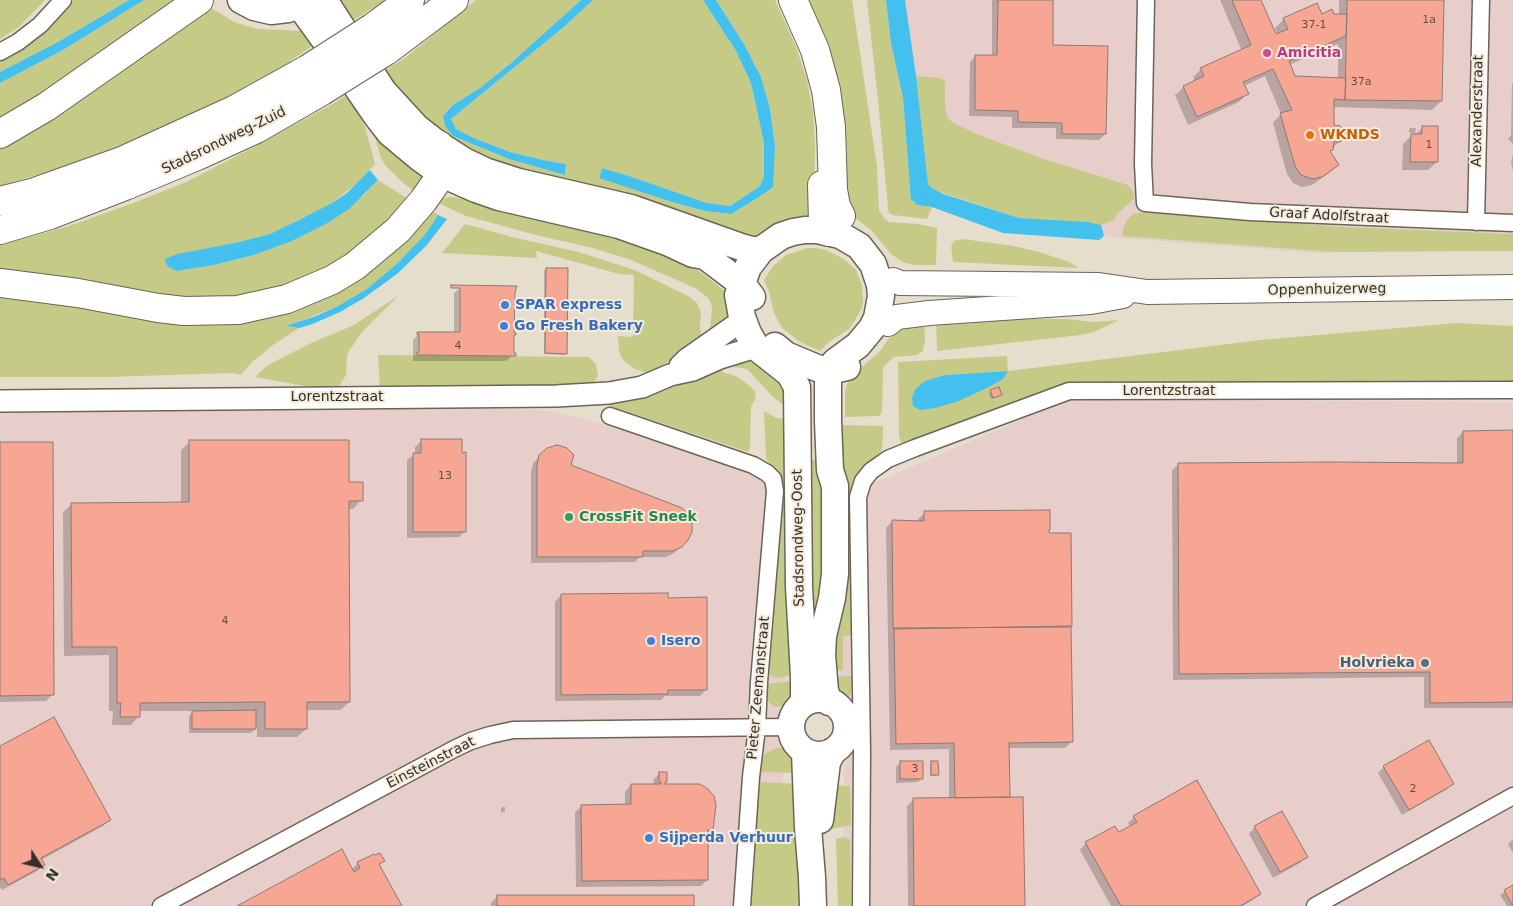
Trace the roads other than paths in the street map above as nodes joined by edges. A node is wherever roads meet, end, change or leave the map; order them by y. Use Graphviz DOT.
graph roads {
  1 [pos="63,0"];
  2 [pos="199,0"];
  3 [pos="241,0"];
  4 [pos="324,0"];
  5 [pos="410,0"];
  6 [pos="454,0"];
  7 [pos="793,0"];
  8 [pos="1146,0"];
  9 [pos="1481,0"];
  10 [pos="302,3"];
  11 [pos="379,39"];
  12 [pos="0,52"];
  13 [pos="315,80"];
  14 [pos="0,134"];
  15 [pos="438,145"];
  16 [pos="442,174"];
  17 [pos="0,201"];
  18 [pos="1476,222"];
  19 [pos="1513,223"];
  20 [pos="835,224"];
  21 [pos="0,230"];
  22 [pos="761,250"];
  23 [pos="886,272"];
  24 [pos="0,284"];
  25 [pos="1511,289"];
  26 [pos="1147,292"];
  27 [pos="741,298"];
  28 [pos="888,324"];
  29 [pos="763,344"];
  30 [pos="839,369"];
  31 [pos="670,375"];
  32 [pos="1513,390"];
  33 [pos="0,401"];
  34 [pos="610,416"];
  35 [pos="817,702"];
  36 [pos="790,727"];
  37 [pos="757,728"];
  38 [pos="833,751"];
  39 [pos="805,752"];
  40 [pos="1513,796"];
  41 [pos="812,878"];
  42 [pos="161,906"];
  43 [pos="742,906"];
  44 [pos="813,906"];
  45 [pos="861,906"];
  46 [pos="1316,906"];
  1 -- 12 [label="street"];
  2 -- 14 [label="highway"];
  3 -- 10 [label="main road"];
  4 -- 15 [label="main road"];
  5 -- 11 [label="highway, Stadsrondweg-Zuid"];
  6 -- 11 [label="highway, Stadsrondweg-Zuid"];
  7 -- 20 [label="highway"];
  8 -- 18 [label="street, Graaf Adolfstraat"];
  9 -- 18 [label="street, Alexanderstraat"];
  10 -- 16 [label="main road"];
  11 -- 13 [label="highway, Stadsrondweg-Zuid, bridge"];
  13 -- 17 [label="highway, Stadsrondweg-Zuid"];
  13 -- 21 [label="highway, Stadsrondweg-Zuid"];
  15 -- 16 [label="highway"];
  15 -- 22 [label="main road"];
  16 -- 24 [label="highway"];
  16 -- 27 [label="main road"];
  18 -- 19 [label="street, Graaf Adolfstraat"];
  20 -- 22 [label="main road"];
  20 -- 23 [label="main road"];
  22 -- 27 [label="main road"];
  23 -- 26 [label="main road, Oppenhuizerweg"];
  23 -- 28 [label="main road"];
  23 -- 30 [label="main road"];
  25 -- 26 [label="main road, Oppenhuizerweg"];
  26 -- 28 [label="main road, Oppenhuizerweg"];
  27 -- 29 [label="main road"];
  27 -- 31 [label="street, Lorentzstraat"];
  28 -- 30 [label="main road"];
  29 -- 30 [label="main road"];
  29 -- 31 [label="street, Lorentzstraat"];
  29 -- 35 [label="main road, Stadsrondweg-Oost"];
  30 -- 35 [label="main road, Stadsrondweg-Oost"];
  31 -- 33 [label="street, Lorentzstraat"];
  32 -- 45 [label="street, Lorentzstraat"];
  34 -- 37 [label="street, Pieter Zeemanstraat"];
  35 -- 36 [label="main road"];
  35 -- 38 [label="main road"];
  36 -- 37 [label="street, Einsteinstraat"];
  36 -- 39 [label="main road"];
  37 -- 42 [label="street, Einsteinstraat"];
  37 -- 43 [label="street, Pieter Zeemanstraat"];
  38 -- 39 [label="main road"];
  38 -- 41 [label="main road"];
  39 -- 41 [label="main road"];
  40 -- 46 [label="street"];
  41 -- 44 [label="main road"];
}
